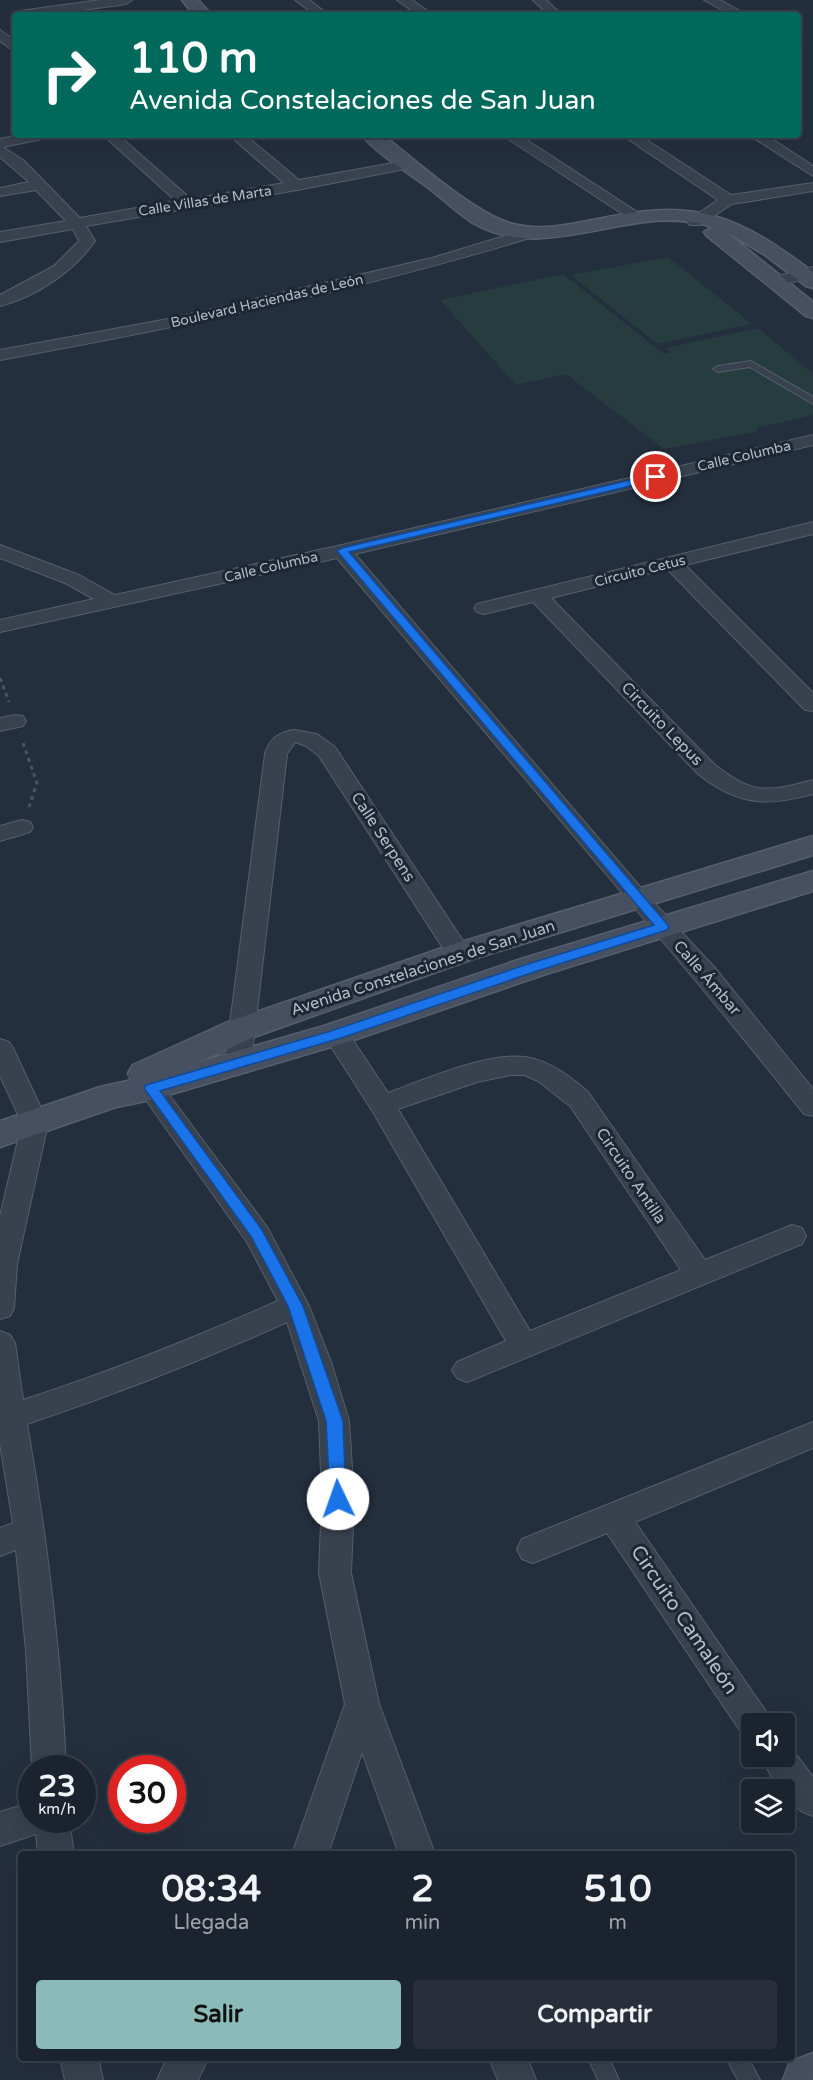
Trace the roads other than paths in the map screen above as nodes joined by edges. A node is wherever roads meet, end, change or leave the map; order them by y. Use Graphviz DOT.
graph roads {
  1 [pos="126,0"];
  2 [pos="190,0"];
  3 [pos="302,0"];
  4 [pos="403,0"];
  5 [pos="539,0"];
  6 [pos="710,0"];
  7 [pos="83,7"];
  8 [pos="45,12"];
  9 [pos="200,12"];
  10 [pos="319,12"];
  11 [pos="422,12"];
  12 [pos="553,12"];
  13 [pos="735,12"];
  14 [pos="0,34"];
  15 [pos="12,45"];
  16 [pos="26,138"];
  17 [pos="113,138"];
  18 [pos="240,138"];
  19 [pos="375,138"];
  20 [pos="514,138"];
  21 [pos="634,138"];
  22 [pos="761,138"];
  23 [pos="0,143"];
  24 [pos="0,150"];
  25 [pos="410,164"];
  26 [pos="813,171"];
  27 [pos="38,185"];
  28 [pos="297,186"];
  29 [pos="813,187"];
  30 [pos="0,192"];
  31 [pos="728,200"];
  32 [pos="188,204"];
  33 [pos="637,217"];
  34 [pos="76,223"];
  35 [pos="709,223"];
  36 [pos="531,233"];
  37 [pos="0,237"];
  38 [pos="810,276"];
  39 [pos="773,282"];
  40 [pos="0,301"];
  41 [pos="813,312"];
  42 [pos="0,355"];
  43 [pos="718,369"];
  44 [pos="813,401"];
  45 [pos="813,440"];
  46 [pos="804,530"];
  47 [pos="813,548"];
  48 [pos="0,551"];
  49 [pos="342,551"];
  50 [pos="672,563"];
  51 [pos="538,596"];
  52 [pos="113,602"];
  53 [pos="484,608"];
  54 [pos="0,626"];
  55 [pos="813,705"];
  56 [pos="813,787"];
  57 [pos="22,827"];
  58 [pos="0,834"];
  59 [pos="813,845"];
  60 [pos="812,882"];
  61 [pos="639,900"];
  62 [pos="662,927"];
  63 [pos="459,953"];
  64 [pos="242,1029"];
  65 [pos="336,1034"];
  66 [pos="0,1048"];
  67 [pos="238,1062"];
  68 [pos="146,1082"];
  69 [pos="382,1105"];
  70 [pos="813,1107"];
  71 [pos="35,1123"];
  72 [pos="0,1134"];
  73 [pos="792,1236"];
  74 [pos="698,1273"];
  75 [pos="296,1306"];
  76 [pos="0,1308"];
  77 [pos="0,1343"];
  78 [pos="523,1345"];
  79 [pos="466,1370"];
  80 [pos="10,1417"];
  81 [pos="813,1435"];
  82 [pos="614,1516"];
  83 [pos="30,1531"];
  84 [pos="0,1542"];
  85 [pos="533,1549"];
  86 [pos="362,1704"];
  87 [pos="747,1713"];
  88 [pos="48,1755"];
  89 [pos="784,1767"];
  90 [pos="813,1798"];
  91 [pos="18,1823"];
  92 [pos="0,1829"];
  93 [pos="54,1833"];
  94 [pos="56,1851"];
  95 [pos="311,1851"];
  96 [pos="416,1851"];
  97 [pos="80,2061"];
  98 [pos="187,2061"];
  99 [pos="509,2061"];
  100 [pos="600,2061"];
  101 [pos="738,2061"];
  102 [pos="813,2078"];
  103 [pos="84,2080"];
  104 [pos="176,2080"];
  105 [pos="518,2080"];
  106 [pos="609,2080"];
  107 [pos="750,2080"];
  108 [pos="808,2080"];
  1 -- 7 [label="street"];
  2 -- 9 [label="street"];
  3 -- 10 [label="street"];
  4 -- 11 [label="street"];
  5 -- 12 [label="street"];
  6 -- 13 [label="street"];
  7 -- 8 [label="street"];
  14 -- 15 [label="street"];
  16 -- 23 [label="street"];
  17 -- 32 [label="street"];
  18 -- 28 [label="street"];
  19 -- 25 [label="street"];
  20 -- 33 [label="street"];
  21 -- 31 [label="street"];
  22 -- 26 [label="street"];
  24 -- 27 [label="street"];
  25 -- 28 [label="street, Calle Villas de Marta"];
  25 -- 36 [label="street"];
  27 -- 30 [label="street"];
  27 -- 34 [label="street"];
  28 -- 32 [label="street, Calle Villas de Marta"];
  29 -- 31 [label="street"];
  31 -- 35 [label="street"];
  32 -- 34 [label="street, Calle Villas de Marta"];
  33 -- 35 [label="street"];
  33 -- 36 [label="street"];
  34 -- 37 [label="street, Calle Villas de Marta"];
  34 -- 40 [label="street"];
  35 -- 38 [label="street"];
  35 -- 39 [label="street"];
  36 -- 42 [label="street, Boulevard Haciendas de León"];
  38 -- 39 [label="street"];
  39 -- 41 [label="street"];
  43 -- 44 [label="lane"];
  45 -- 49 [label="street, Calle Columba"];
  46 -- 47 [label="street, Circuito Cetus"];
  46 -- 50 [label="street, Circuito Cetus"];
  48 -- 52 [label="street"];
  49 -- 52 [label="street, Calle Columba"];
  49 -- 61 [label="street, Calle Ámbar"];
  50 -- 51 [label="street, Circuito Cetus"];
  50 -- 55 [label="street"];
  51 -- 53 [label="street, Circuito Cetus"];
  51 -- 56 [label="street, Circuito Lepus"];
  52 -- 54 [label="street, Calle Columba"];
  57 -- 58 [label="street"];
  59 -- 61 [label="street, Avenida Constelaciones de San Juan"];
  60 -- 62 [label="street, Avenida Constelaciones de San Juan"];
  61 -- 62 [label="street, Calle Ámbar"];
  61 -- 63 [label="street, Avenida Constelaciones de San Juan"];
  62 -- 65 [label="street, Avenida Constelaciones de San Juan"];
  62 -- 70 [label="street, Calle Ámbar"];
  63 -- 64 [label="street, Avenida Constelaciones de San Juan"];
  63 -- 64 [label="street, Calle Serpens"];
  64 -- 67 [label="street"];
  64 -- 68 [label="street, Avenida Constelaciones de San Juan"];
  65 -- 67 [label="street, Avenida Constelaciones de San Juan"];
  65 -- 69 [label="street"];
  66 -- 71 [label="street"];
  67 -- 68 [label="street, Avenida Constelaciones de San Juan"];
  68 -- 71 [label="street"];
  68 -- 75 [label="street"];
  69 -- 74 [label="street, Circuito Antilla"];
  69 -- 78 [label="street"];
  71 -- 72 [label="street"];
  71 -- 76 [label="street"];
  73 -- 74 [label="street"];
  74 -- 78 [label="street"];
  75 -- 80 [label="street"];
  75 -- 86 [label="street"];
  77 -- 80 [label="street"];
  78 -- 79 [label="street"];
  80 -- 83 [label="street"];
  81 -- 82 [label="street"];
  82 -- 85 [label="street"];
  82 -- 87 [label="street, Circuito Camaleón"];
  83 -- 84 [label="street"];
  83 -- 88 [label="street"];
  86 -- 95 [label="street"];
  86 -- 96 [label="street"];
  89 -- 90 [label="street"];
  91 -- 92 [label="street"];
  93 -- 94 [label="street"];
  97 -- 103 [label="street"];
  98 -- 104 [label="street"];
  99 -- 105 [label="street"];
  100 -- 106 [label="lane"];
  101 -- 107 [label="lane"];
  102 -- 108 [label="street"];
}
